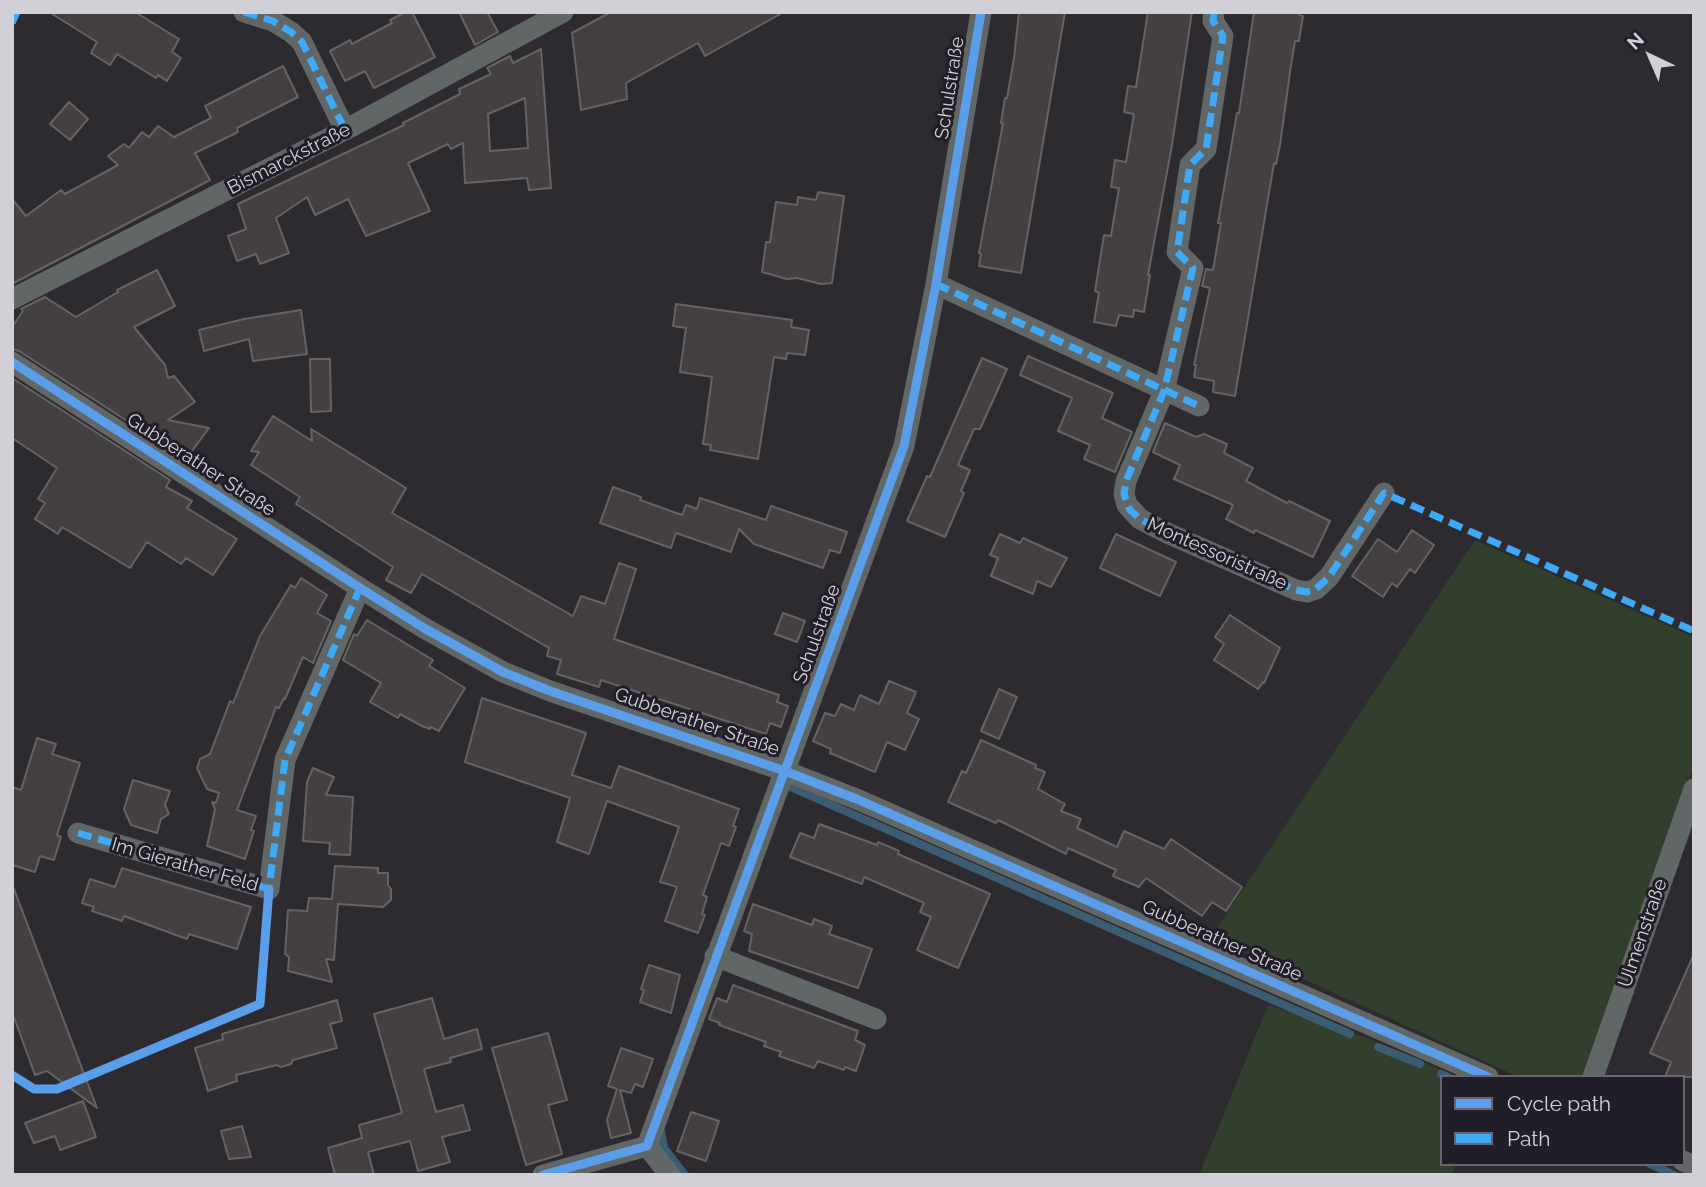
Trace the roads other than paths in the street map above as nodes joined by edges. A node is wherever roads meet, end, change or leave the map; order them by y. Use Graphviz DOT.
graph roads {
  1 [pos="244,12"];
  2 [pos="563,12"];
  3 [pos="981,12"];
  4 [pos="1214,12"];
  5 [pos="345,130"];
  6 [pos="936,284"];
  7 [pos="12,299"];
  8 [pos="12,362"];
  9 [pos="1164,391"];
  10 [pos="1199,406"];
  11 [pos="1384,493"];
  12 [pos="360,588"];
  13 [pos="785,771"];
  14 [pos="1694,789"];
  15 [pos="78,833"];
  16 [pos="715,956"];
  17 [pos="876,1019"];
  18 [pos="1483,1075"];
  19 [pos="1594,1075"];
  20 [pos="647,1146"];
  21 [pos="543,1175"];
  22 [pos="670,1175"];
  1 -- 5 [label="street"];
  2 -- 5 [label="street, Bismarckstraße"];
  3 -- 6 [label="street, Schulstraße"];
  4 -- 9 [label="street"];
  5 -- 7 [label="street, Bismarckstraße"];
  6 -- 9 [label="street"];
  6 -- 13 [label="street, Schulstraße"];
  8 -- 12 [label="street, Gubberather Straße"];
  9 -- 10 [label="street"];
  9 -- 11 [label="street, Montessoristraße"];
  12 -- 13 [label="street, Gubberather Straße"];
  12 -- 15 [label="street, Im Gierather Feld"];
  13 -- 16 [label="street, Schulstraße"];
  13 -- 18 [label="street, Gubberather Straße"];
  14 -- 19 [label="street, Ulmenstraße"];
  16 -- 17 [label="street"];
  16 -- 20 [label="street, Schulstraße"];
  20 -- 21 [label="street"];
  20 -- 22 [label="street"];
}
